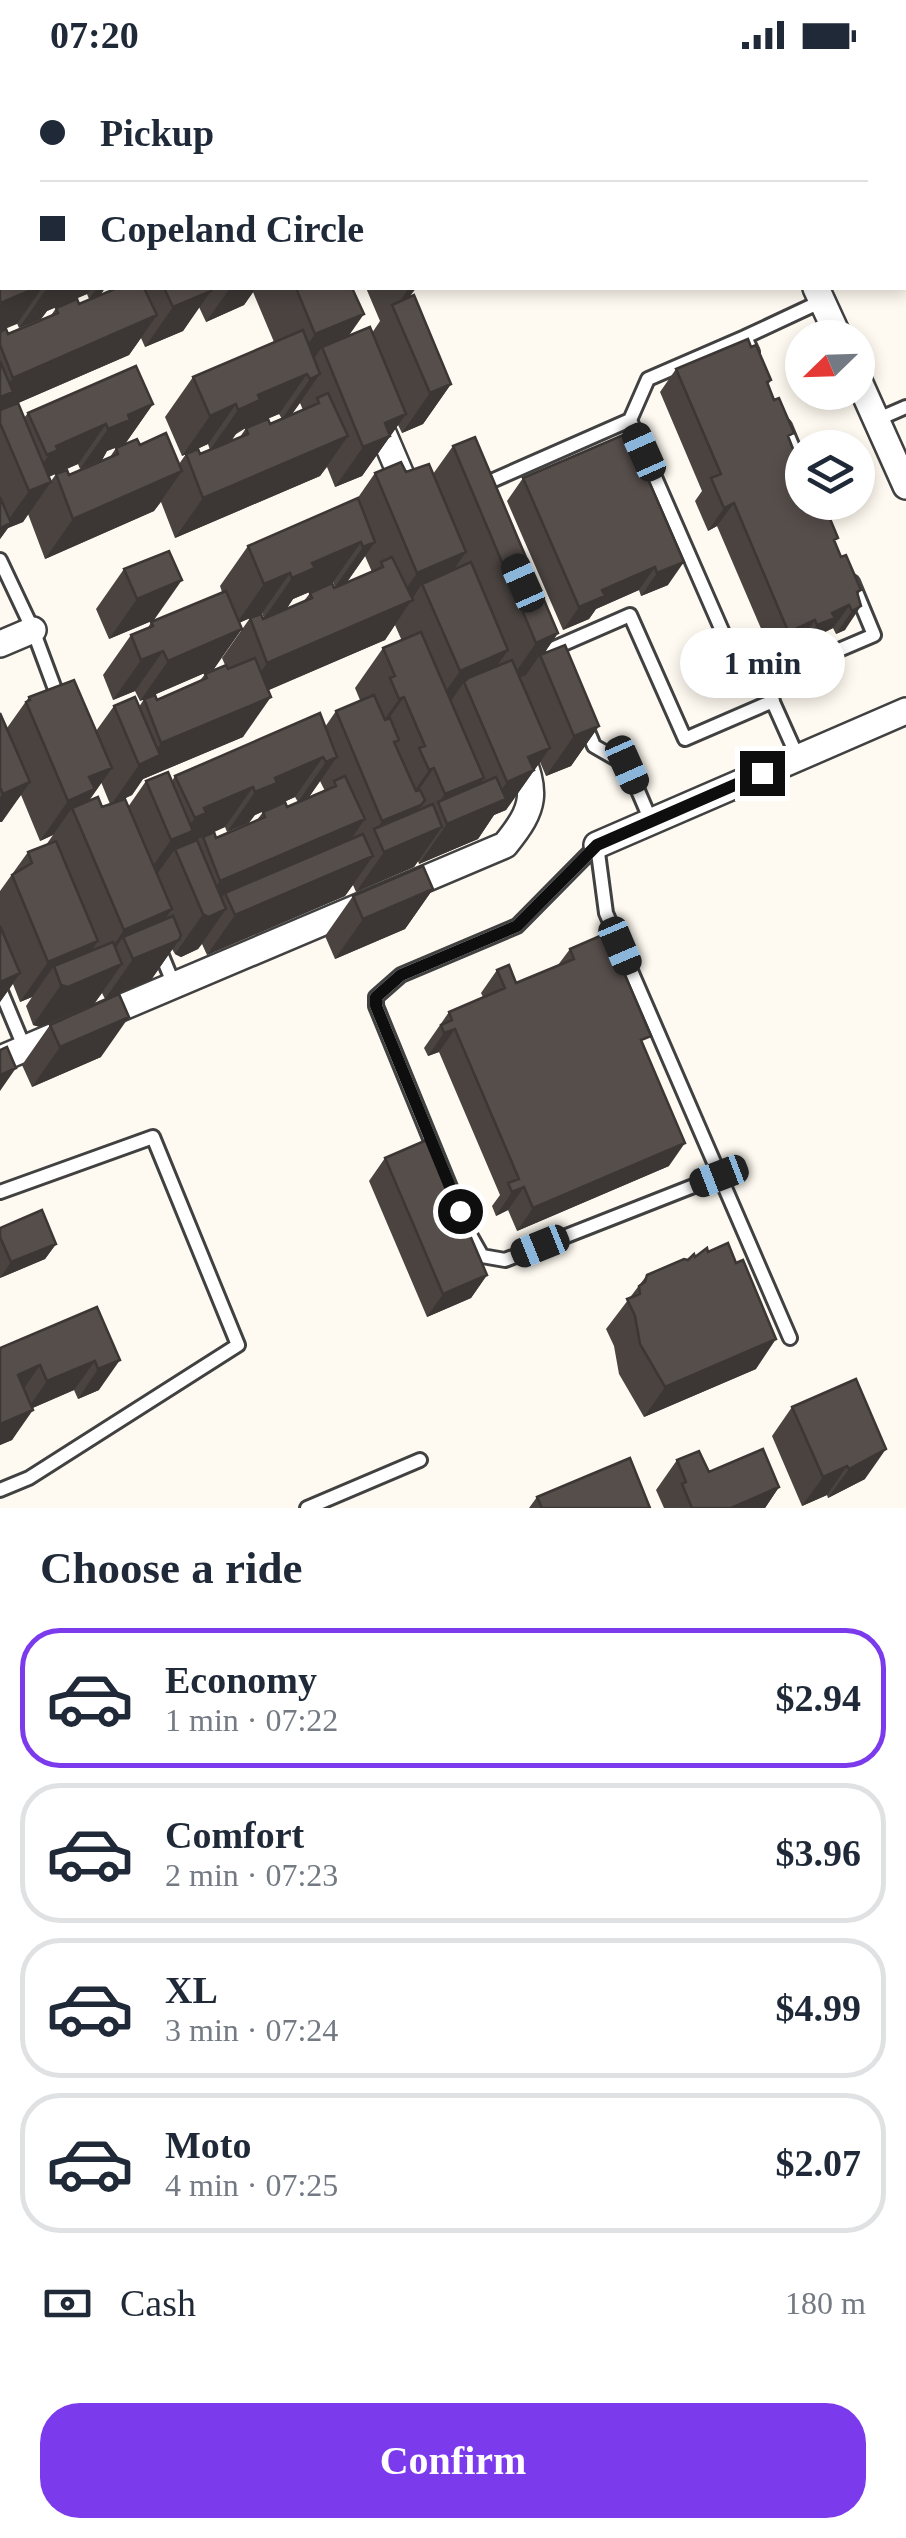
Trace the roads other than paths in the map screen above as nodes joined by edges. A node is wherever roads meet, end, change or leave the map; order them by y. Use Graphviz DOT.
graph roads {
  1 [pos="819,294"];
  2 [pos="830,320"];
  3 [pos="745,337"];
  4 [pos="759,370"];
  5 [pos="367,396"];
  6 [pos="906,406"];
  7 [pos="872,410"];
  8 [pos="630,420"];
  9 [pos="781,420"];
  10 [pos="876,420"];
  11 [pos="785,430"];
  12 [pos="906,486"];
  13 [pos="488,503"];
  14 [pos="421,522"];
  15 [pos="0,560"];
  16 [pos="846,568"];
  17 [pos="33,630"];
  18 [pos="544,630"];
  19 [pos="0,644"];
  20 [pos="552,649"];
  21 [pos="559,665"];
  22 [pos="764,682"];
  23 [pos="773,701"];
  24 [pos="906,711"];
  25 [pos="580,714"];
  26 [pos="64,715"];
  27 [pos="506,719"];
  28 [pos="798,758"];
  29 [pos="652,820"];
  30 [pos="597,845"];
  31 [pos="152,931"];
  32 [pos="174,985"];
  33 [pos="0,989"];
  34 [pos="25,1049"];
  35 [pos="0,1059"];
  36 [pos="719,1176"];
  37 [pos="0,1192"];
  38 [pos="458,1208"];
  39 [pos="466,1227"];
  40 [pos="790,1338"];
  41 [pos="420,1460"];
  42 [pos="0,1490"];
  43 [pos="307,1508"];
  1 -- 2 [label="street"];
  1 -- 3 [label="lane"];
  3 -- 4 [label="lane"];
  3 -- 8 [label="lane"];
  5 -- 14 [label="street"];
  6 -- 10 [label="lane"];
  7 -- 10 [label="street"];
  8 -- 13 [label="lane"];
  8 -- 22 [label="lane"];
  9 -- 11 [label="lane"];
  10 -- 12 [label="street"];
  15 -- 17 [label="lane"];
  16 -- 22 [label="lane"];
  17 -- 19 [label="street"];
  17 -- 26 [label="lane"];
  18 -- 20 [label="lane"];
  20 -- 21 [label="lane"];
  20 -- 23 [label="lane"];
  22 -- 23 [label="lane"];
  23 -- 28 [label="lane"];
  24 -- 28 [label="street"];
  25 -- 29 [label="lane"];
  27 -- 32 [label="street"];
  28 -- 29 [label="street"];
  29 -- 30 [label="street"];
  30 -- 36 [label="lane"];
  30 -- 38 [label="lane"];
  31 -- 32 [label="lane"];
  32 -- 34 [label="street"];
  33 -- 34 [label="lane"];
  34 -- 35 [label="street"];
  36 -- 39 [label="lane"];
  36 -- 40 [label="lane"];
  37 -- 42 [label="lane"];
  41 -- 43 [label="lane"];
}
